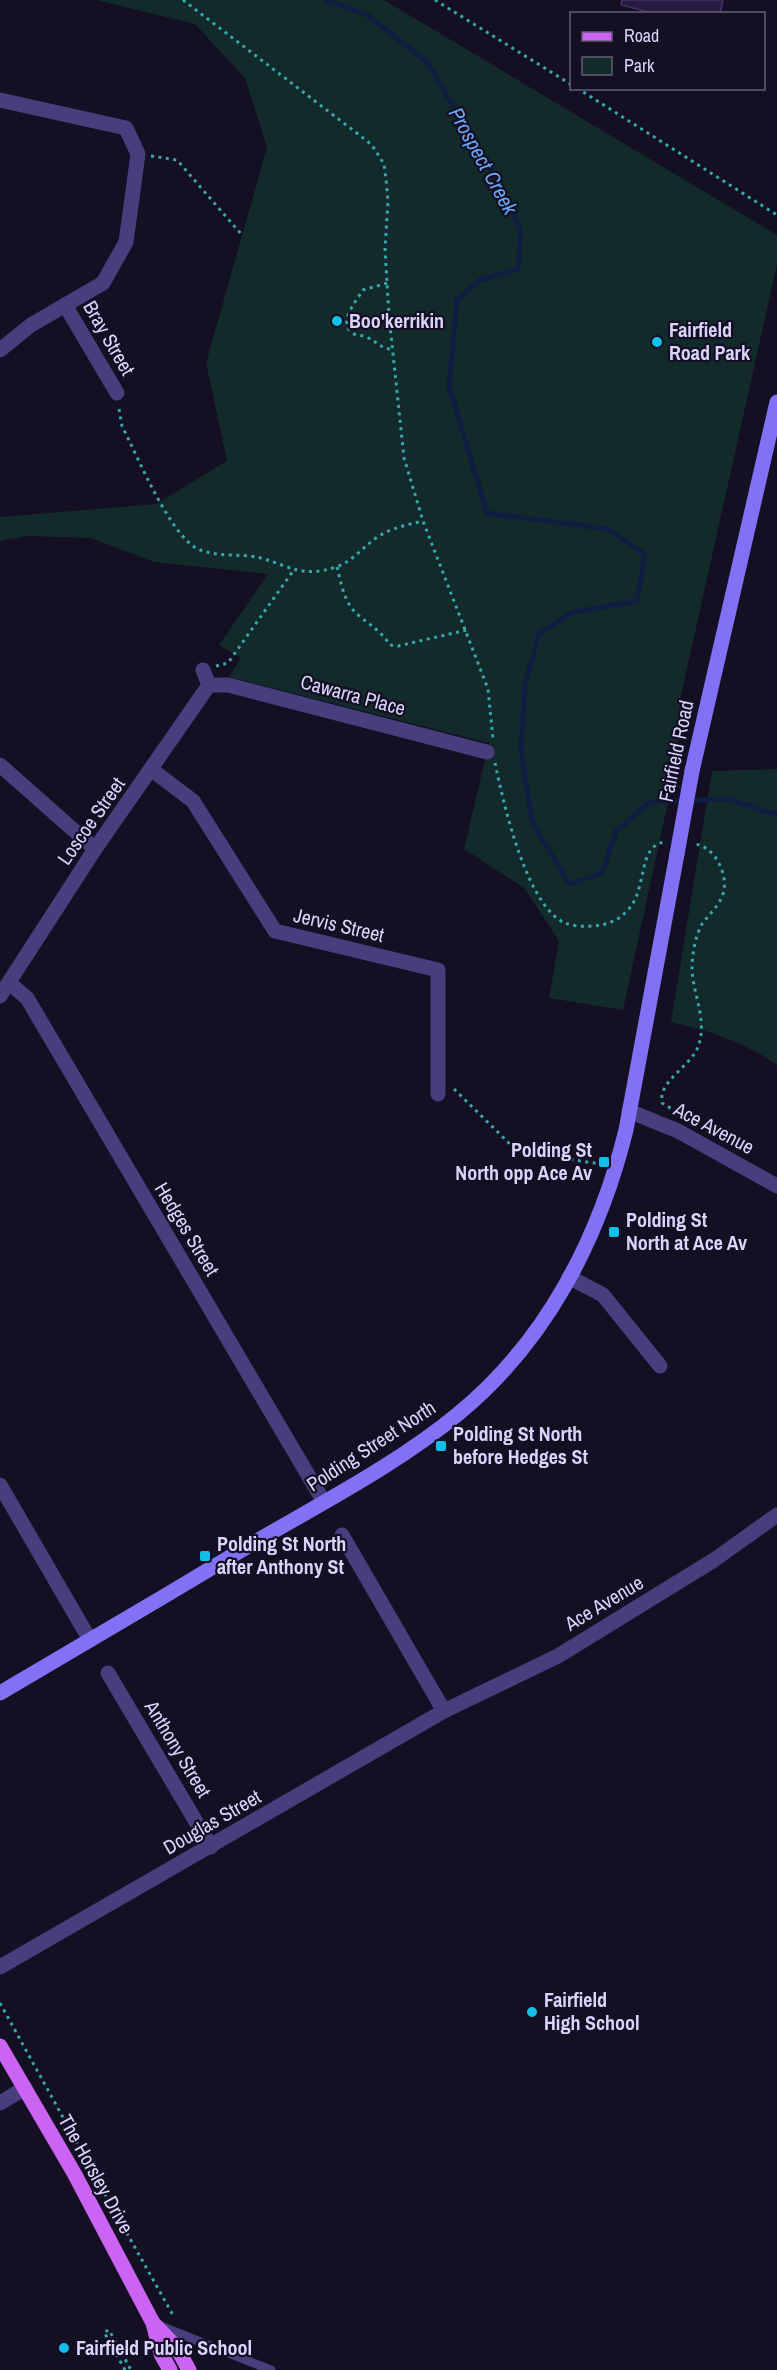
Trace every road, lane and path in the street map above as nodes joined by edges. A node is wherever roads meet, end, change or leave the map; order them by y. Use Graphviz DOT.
graph roads {
  1 [pos="183,0"];
  2 [pos="435,0"];
  3 [pos="570,84"];
  4 [pos="580,90"];
  5 [pos="0,99"];
  6 [pos="138,154"];
  7 [pos="777,215"];
  8 [pos="242,235"];
  9 [pos="387,283"];
  10 [pos="65,305"];
  11 [pos="0,350"];
  12 [pos="392,350"];
  13 [pos="117,393"];
  14 [pos="777,402"];
  15 [pos="120,415"];
  16 [pos="423,521"];
  17 [pos="336,567"];
  18 [pos="293,571"];
  19 [pos="467,630"];
  20 [pos="203,670"];
  21 [pos="209,685"];
  22 [pos="487,752"];
  23 [pos="0,765"];
  24 [pos="152,770"];
  25 [pos="95,849"];
  26 [pos="9,983"];
  27 [pos="0,996"];
  28 [pos="438,1073"];
  29 [pos="438,1094"];
  30 [pos="629,1111"];
  31 [pos="600,1164"];
  32 [pos="777,1186"];
  33 [pos="569,1277"];
  34 [pos="660,1366"];
  35 [pos="0,1485"];
  36 [pos="324,1502"];
  37 [pos="777,1515"];
  38 [pos="342,1534"];
  39 [pos="90,1640"];
  40 [pos="108,1673"];
  41 [pos="0,1693"];
  42 [pos="444,1711"];
  43 [pos="212,1847"];
  44 [pos="0,1967"];
  45 [pos="0,2003"];
  46 [pos="0,2046"];
  47 [pos="25,2088"];
  48 [pos="0,2103"];
  49 [pos="82,2152"];
  50 [pos="99,2183"];
  51 [pos="153,2323"];
  52 [pos="194,2337"];
  53 [pos="125,2370"];
  54 [pos="131,2370"];
  55 [pos="170,2370"];
  56 [pos="189,2370"];
  57 [pos="271,2370"];
  1 -- 9 [label="path"];
  2 -- 3 [label="path"];
  4 -- 7 [label="path"];
  5 -- 6 [label="street"];
  6 -- 8 [label="path"];
  6 -- 10 [label="street"];
  9 -- 12 [label="path"];
  9 -- 12 [label="path"];
  10 -- 11 [label="street"];
  10 -- 13 [label="street, Bray Street"];
  12 -- 16 [label="path"];
  14 -- 30 [label="main road, Fairfield Road, bridge"];
  15 -- 18 [label="path"];
  16 -- 17 [label="path"];
  16 -- 19 [label="path"];
  17 -- 18 [label="path"];
  17 -- 19 [label="path"];
  18 -- 20 [label="path"];
  19 -- 22 [label="path"];
  20 -- 21 [label="street"];
  21 -- 22 [label="street, Cawarra Place"];
  21 -- 24 [label="street, Loscoe Street"];
  23 -- 25 [label="street"];
  24 -- 25 [label="street, Loscoe Street"];
  24 -- 28 [label="street, Jervis Street"];
  25 -- 26 [label="street, Loscoe Street"];
  26 -- 27 [label="street, Loscoe Street"];
  26 -- 36 [label="street, Hedges Street"];
  28 -- 29 [label="street, Jervis Street"];
  28 -- 31 [label="path"];
  30 -- 32 [label="street, Ace Avenue"];
  30 -- 33 [label="main road, Polding Street North"];
  33 -- 34 [label="street"];
  33 -- 36 [label="main road, Polding Street North"];
  35 -- 39 [label="street"];
  36 -- 39 [label="main road, Polding Street North"];
  37 -- 42 [label="street, Ace Avenue"];
  38 -- 42 [label="street"];
  39 -- 41 [label="main road, Polding Street North"];
  40 -- 43 [label="street, Anthony Street"];
  42 -- 43 [label="street, Douglas Street"];
  43 -- 44 [label="street, Douglas Street"];
  45 -- 49 [label="path"];
  46 -- 47 [label="main road, The Horsley Drive"];
  47 -- 48 [label="street"];
  47 -- 51 [label="main road, The Horsley Drive"];
  50 -- 52 [label="path"];
  51 -- 52 [label="lane"];
  51 -- 55 [label="main road, The Horsley Drive"];
  51 -- 56 [label="main road, The Horsley Drive"];
  52 -- 57 [label="lane"];
  53 -- 54 [label="path"];
}
